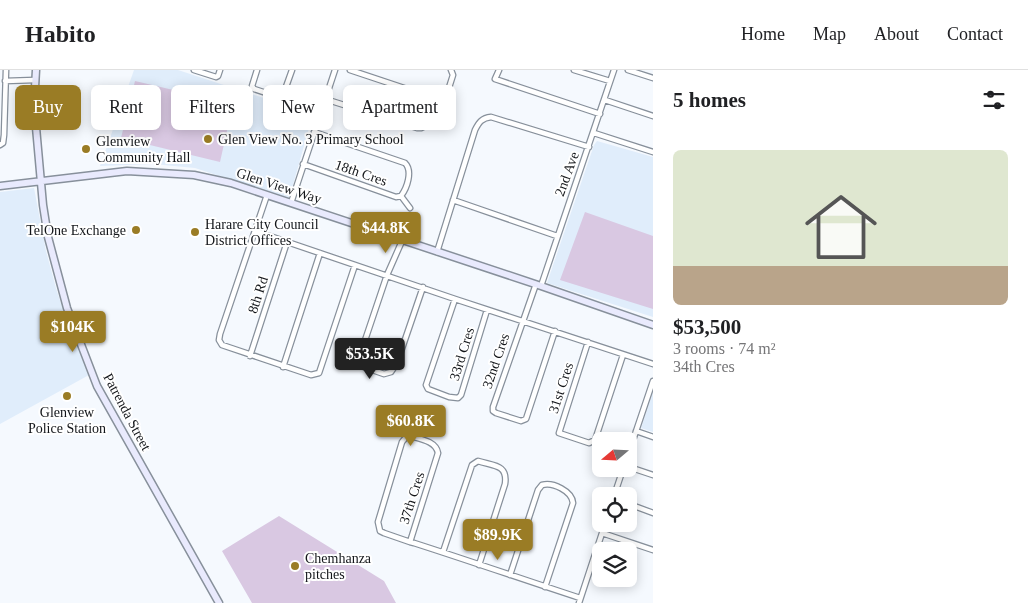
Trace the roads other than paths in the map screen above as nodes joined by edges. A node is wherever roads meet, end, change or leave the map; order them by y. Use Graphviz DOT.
graph roads {
  1 [pos="6,70"];
  2 [pos="36,70"];
  3 [pos="194,70"];
  4 [pos="257,70"];
  5 [pos="292,70"];
  6 [pos="334,70"];
  7 [pos="350,70"];
  8 [pos="452,70"];
  9 [pos="499,70"];
  10 [pos="574,70"];
  11 [pos="614,70"];
  12 [pos="628,70"];
  13 [pos="220,72"];
  14 [pos="653,78"];
  15 [pos="35,80"];
  16 [pos="6,81"];
  17 [pos="610,81"];
  18 [pos="287,85"];
  19 [pos="329,85"];
  20 [pos="397,85"];
  21 [pos="450,85"];
  22 [pos="263,92"];
  23 [pos="605,100"];
  24 [pos="600,114"];
  25 [pos="653,116"];
  26 [pos="314,132"];
  27 [pos="594,133"];
  28 [pos="0,145"];
  29 [pos="588,147"];
  30 [pos="653,152"];
  31 [pos="303,164"];
  32 [pos="41,181"];
  33 [pos="0,186"];
  34 [pos="267,195"];
  35 [pos="401,196"];
  36 [pos="453,200"];
  37 [pos="291,203"];
  38 [pos="410,208"];
  39 [pos="255,231"];
  40 [pos="557,236"];
  41 [pos="402,241"];
  42 [pos="287,242"];
  43 [pos="437,252"];
  44 [pos="320,253"];
  45 [pos="355,266"];
  46 [pos="387,275"];
  47 [pos="538,285"];
  48 [pos="423,287"];
  49 [pos="455,299"];
  50 [pos="487,310"];
  51 [pos="522,321"];
  52 [pos="653,325"];
  53 [pos="555,331"];
  54 [pos="588,342"];
  55 [pos="623,354"];
  56 [pos="250,356"];
  57 [pos="653,364"];
  58 [pos="283,367"];
  59 [pos="653,381"];
  60 [pos="636,431"];
  61 [pos="653,437"];
  62 [pos="638,470"];
  63 [pos="653,475"];
  64 [pos="637,507"];
  65 [pos="653,513"];
  66 [pos="602,533"];
  67 [pos="410,542"];
  68 [pos="653,550"];
  69 [pos="443,552"];
  70 [pos="479,565"];
  71 [pos="510,575"];
  72 [pos="545,587"];
  73 [pos="579,601"];
  74 [pos="219,603"];
  1 -- 16 [label="street"];
  2 -- 15 [label="street, Patrenda Street"];
  3 -- 13 [label="street"];
  4 -- 22 [label="street"];
  5 -- 18 [label="street"];
  6 -- 19 [label="street"];
  7 -- 20 [label="street"];
  8 -- 21 [label="street"];
  9 -- 24 [label="street"];
  10 -- 17 [label="street"];
  11 -- 17 [label="street, 2nd Ave"];
  12 -- 14 [label="street"];
  15 -- 16 [label="street"];
  15 -- 32 [label="street, Patrenda Street"];
  16 -- 28 [label="street"];
  17 -- 23 [label="street, 2nd Ave"];
  23 -- 24 [label="street, 2nd Ave"];
  23 -- 25 [label="street"];
  24 -- 27 [label="street, 2nd Ave"];
  26 -- 31 [label="street"];
  26 -- 35 [label="street, 18th Cres"];
  27 -- 29 [label="street, 2nd Ave"];
  27 -- 30 [label="street"];
  29 -- 36 [label="street"];
  29 -- 40 [label="street, 2nd Ave"];
  31 -- 35 [label="street, 18th Cres"];
  31 -- 37 [label="street"];
  32 -- 33 [label="street, Glen View Way"];
  32 -- 34 [label="street, Glen View Way"];
  32 -- 74 [label="street, Patrenda Street"];
  34 -- 37 [label="street, Glen View Way"];
  34 -- 39 [label="street"];
  35 -- 38 [label="street"];
  36 -- 40 [label="street"];
  36 -- 43 [label="street"];
  37 -- 41 [label="street, Glen View Way"];
  39 -- 42 [label="street"];
  39 -- 56 [label="street"];
  40 -- 47 [label="street, 2nd Ave"];
  41 -- 43 [label="street, Glen View Way"];
  41 -- 46 [label="street"];
  42 -- 44 [label="street"];
  42 -- 56 [label="street, 8th Rd"];
  43 -- 47 [label="street, Glen View Way"];
  44 -- 45 [label="street"];
  44 -- 58 [label="street"];
  45 -- 46 [label="street"];
  45 -- 58 [label="street"];
  46 -- 48 [label="street"];
  46 -- 48 [label="street"];
  47 -- 51 [label="street, 32nd Cres"];
  47 -- 52 [label="street, Glen View Way"];
  48 -- 49 [label="street"];
  49 -- 50 [label="street"];
  49 -- 50 [label="street, 33rd Cres"];
  50 -- 51 [label="street"];
  51 -- 53 [label="street"];
  51 -- 53 [label="street, 32nd Cres"];
  53 -- 54 [label="street"];
  54 -- 55 [label="street"];
  54 -- 55 [label="street, 31st Cres"];
  55 -- 57 [label="street"];
  56 -- 58 [label="street"];
  59 -- 60 [label="street"];
  60 -- 61 [label="street"];
  62 -- 63 [label="street"];
  64 -- 65 [label="street"];
  66 -- 68 [label="street"];
  66 -- 73 [label="street"];
  67 -- 67 [label="street, 37th Cres"];
  67 -- 69 [label="street"];
  69 -- 70 [label="street"];
  69 -- 70 [label="street"];
  70 -- 71 [label="street"];
  71 -- 72 [label="street"];
  71 -- 72 [label="street"];
  72 -- 73 [label="street"];
}
